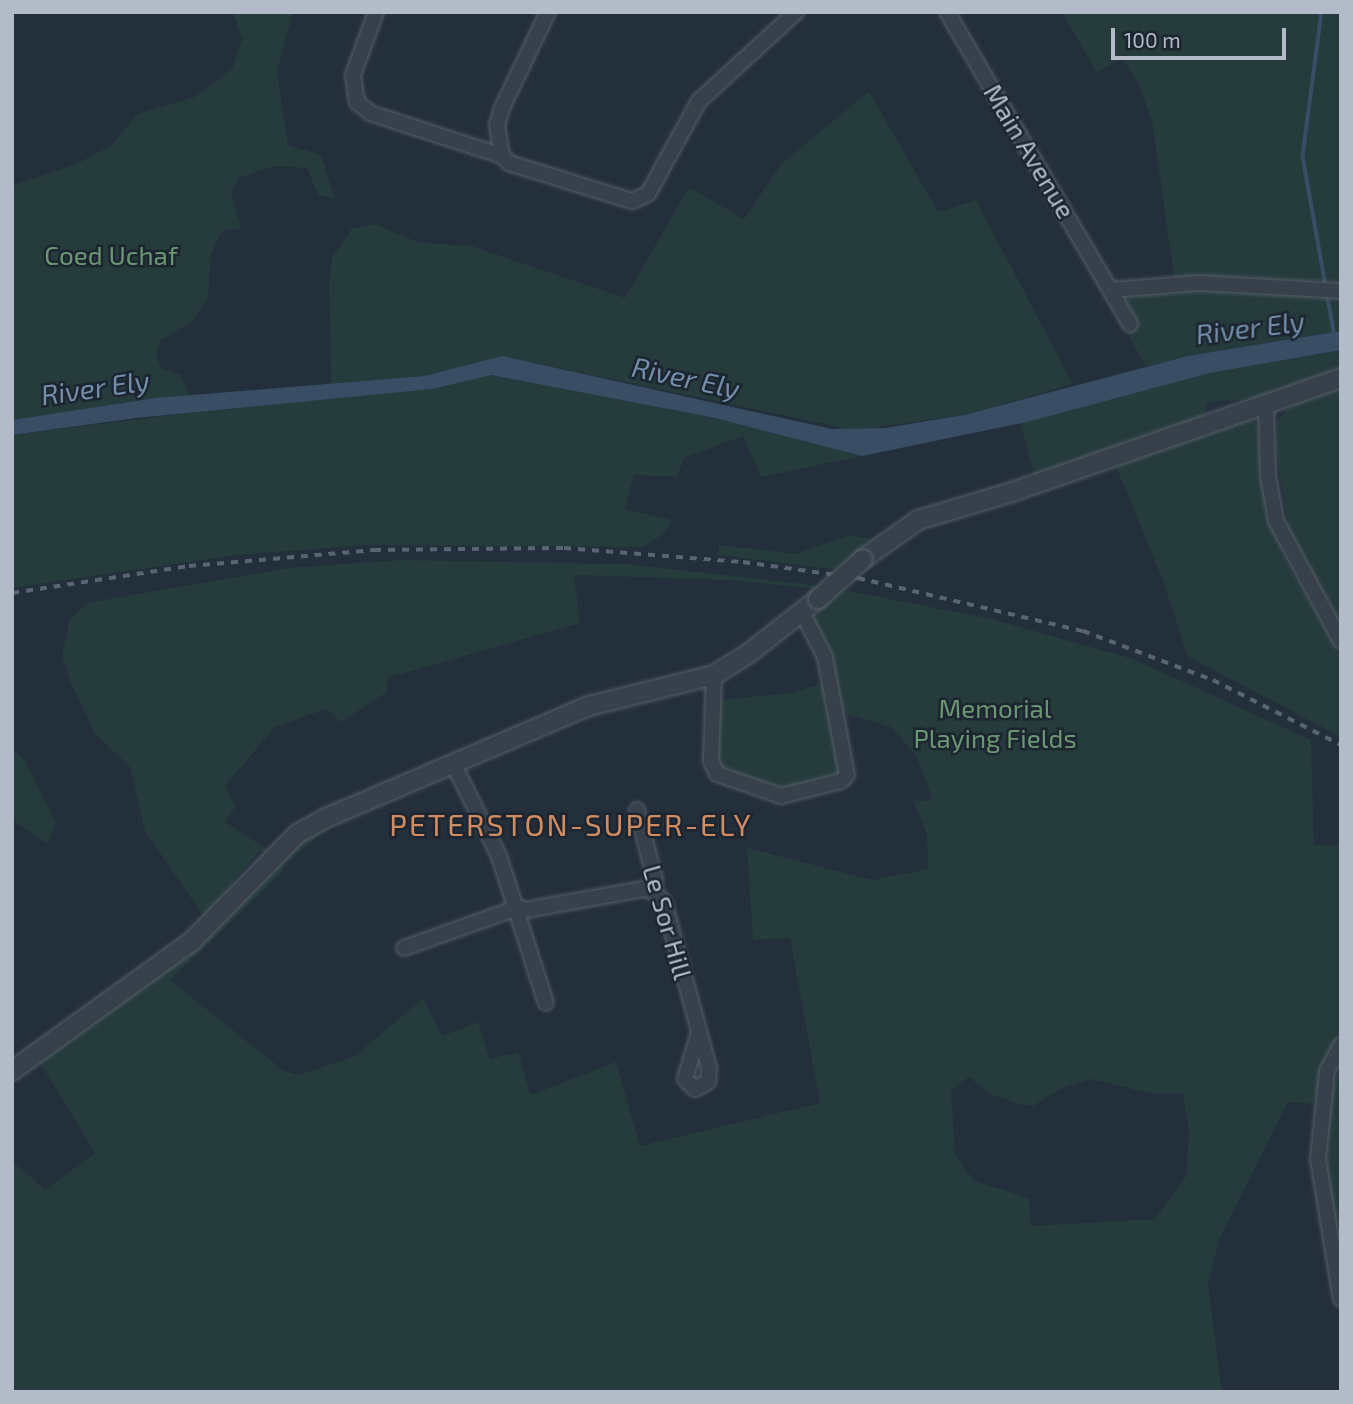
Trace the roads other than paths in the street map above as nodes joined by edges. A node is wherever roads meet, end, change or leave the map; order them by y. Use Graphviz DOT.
graph roads {
  1 [pos="376,12"];
  2 [pos="548,12"];
  3 [pos="796,12"];
  4 [pos="947,12"];
  5 [pos="502,156"];
  6 [pos="1111,290"];
  7 [pos="1341,291"];
  8 [pos="1130,324"];
  9 [pos="1341,378"];
  10 [pos="1266,403"];
  11 [pos="802,612"];
  12 [pos="1341,641"];
  13 [pos="713,675"];
  14 [pos="453,763"];
  15 [pos="637,810"];
  16 [pos="654,892"];
  17 [pos="520,909"];
  18 [pos="404,948"];
  19 [pos="547,1003"];
  20 [pos="698,1035"];
  21 [pos="1341,1045"];
  22 [pos="12,1070"];
  23 [pos="1341,1299"];
  1 -- 5 [label="street"];
  2 -- 5 [label="street"];
  3 -- 5 [label="street"];
  4 -- 6 [label="street, Main Avenue"];
  6 -- 7 [label="street"];
  6 -- 8 [label="street, Main Avenue"];
  9 -- 10 [label="street"];
  10 -- 11 [label="street, bridge"];
  10 -- 12 [label="street"];
  11 -- 13 [label="street"];
  11 -- 13 [label="street"];
  13 -- 14 [label="street"];
  14 -- 17 [label="street"];
  14 -- 22 [label="street"];
  15 -- 16 [label="street, Le Sor Hill"];
  16 -- 17 [label="street"];
  16 -- 20 [label="street, Le Sor Hill"];
  17 -- 18 [label="street"];
  17 -- 19 [label="street"];
  21 -- 23 [label="street"];
}
